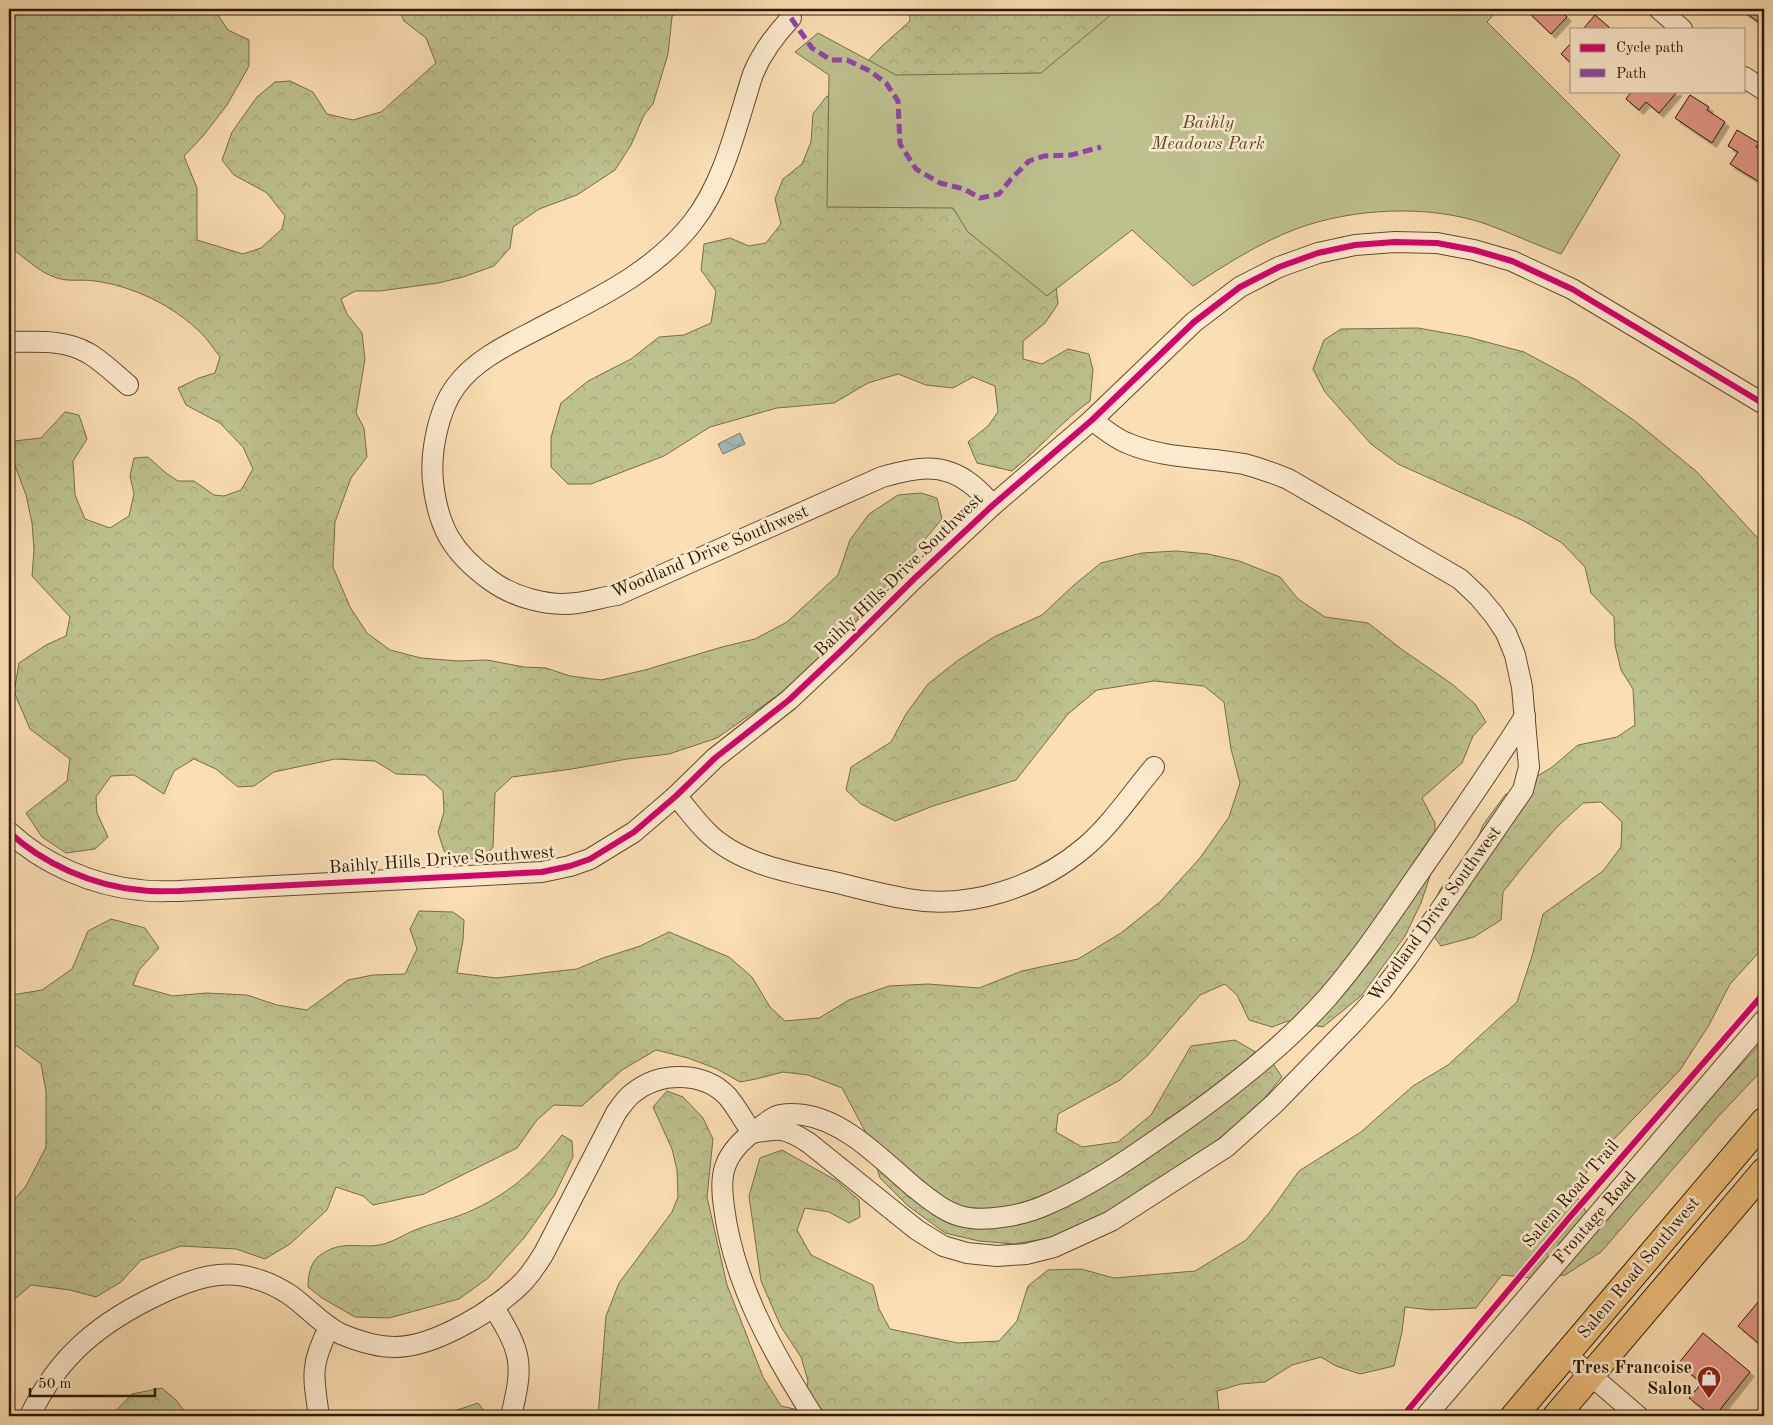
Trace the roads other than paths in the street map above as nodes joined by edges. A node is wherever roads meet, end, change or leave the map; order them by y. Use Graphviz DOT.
graph roads {
  1 [pos="1658,9"];
  2 [pos="791,18"];
  3 [pos="1681,28"];
  4 [pos="1746,78"];
  5 [pos="1764,90"];
  6 [pos="9,342"];
  7 [pos="128,384"];
  8 [pos="1764,404"];
  9 [pos="1092,420"];
  10 [pos="993,505"];
  11 [pos="1525,716"];
  12 [pos="1154,767"];
  13 [pos="676,796"];
  14 [pos="9,832"];
  15 [pos="1764,1020"];
  16 [pos="1764,1121"];
  17 [pos="752,1133"];
  18 [pos="1760,1177"];
  19 [pos="493,1306"];
  20 [pos="329,1328"];
  21 [pos="1566,1354"];
  22 [pos="1590,1376"];
  23 [pos="30,1416"];
  24 [pos="319,1416"];
  25 [pos="512,1416"];
  26 [pos="813,1416"];
  27 [pos="1426,1416"];
  28 [pos="1514,1416"];
  29 [pos="1556,1416"];
  30 [pos="1638,1416"];
  1 -- 3 [label="street"];
  2 -- 10 [label="street, Woodland Drive Southwest"];
  4 -- 5 [label="street"];
  6 -- 7 [label="street"];
  8 -- 9 [label="street, Baihly Hills Drive Southwest"];
  9 -- 10 [label="street, Baihly Hills Drive Southwest"];
  9 -- 11 [label="street, Woodland Drive Southwest"];
  10 -- 13 [label="street, Baihly Hills Drive Southwest"];
  11 -- 17 [label="street, Woodland Drive Southwest"];
  11 -- 17 [label="street, Woodland Drive Southwest"];
  12 -- 13 [label="street"];
  13 -- 14 [label="street, Baihly Hills Drive Southwest"];
  15 -- 27 [label="street, Frontage Road"];
  16 -- 21 [label="main road, Salem Road Southwest"];
  17 -- 19 [label="street"];
  17 -- 26 [label="street, Woodland Drive Southwest"];
  18 -- 22 [label="main road, Salem Road Southwest"];
  19 -- 20 [label="street"];
  19 -- 25 [label="street"];
  20 -- 23 [label="street"];
  20 -- 24 [label="street"];
  21 -- 22 [label="street"];
  21 -- 28 [label="main road, Salem Road Southwest"];
  22 -- 29 [label="main road, Salem Road Southwest"];
  22 -- 30 [label="street"];
}
